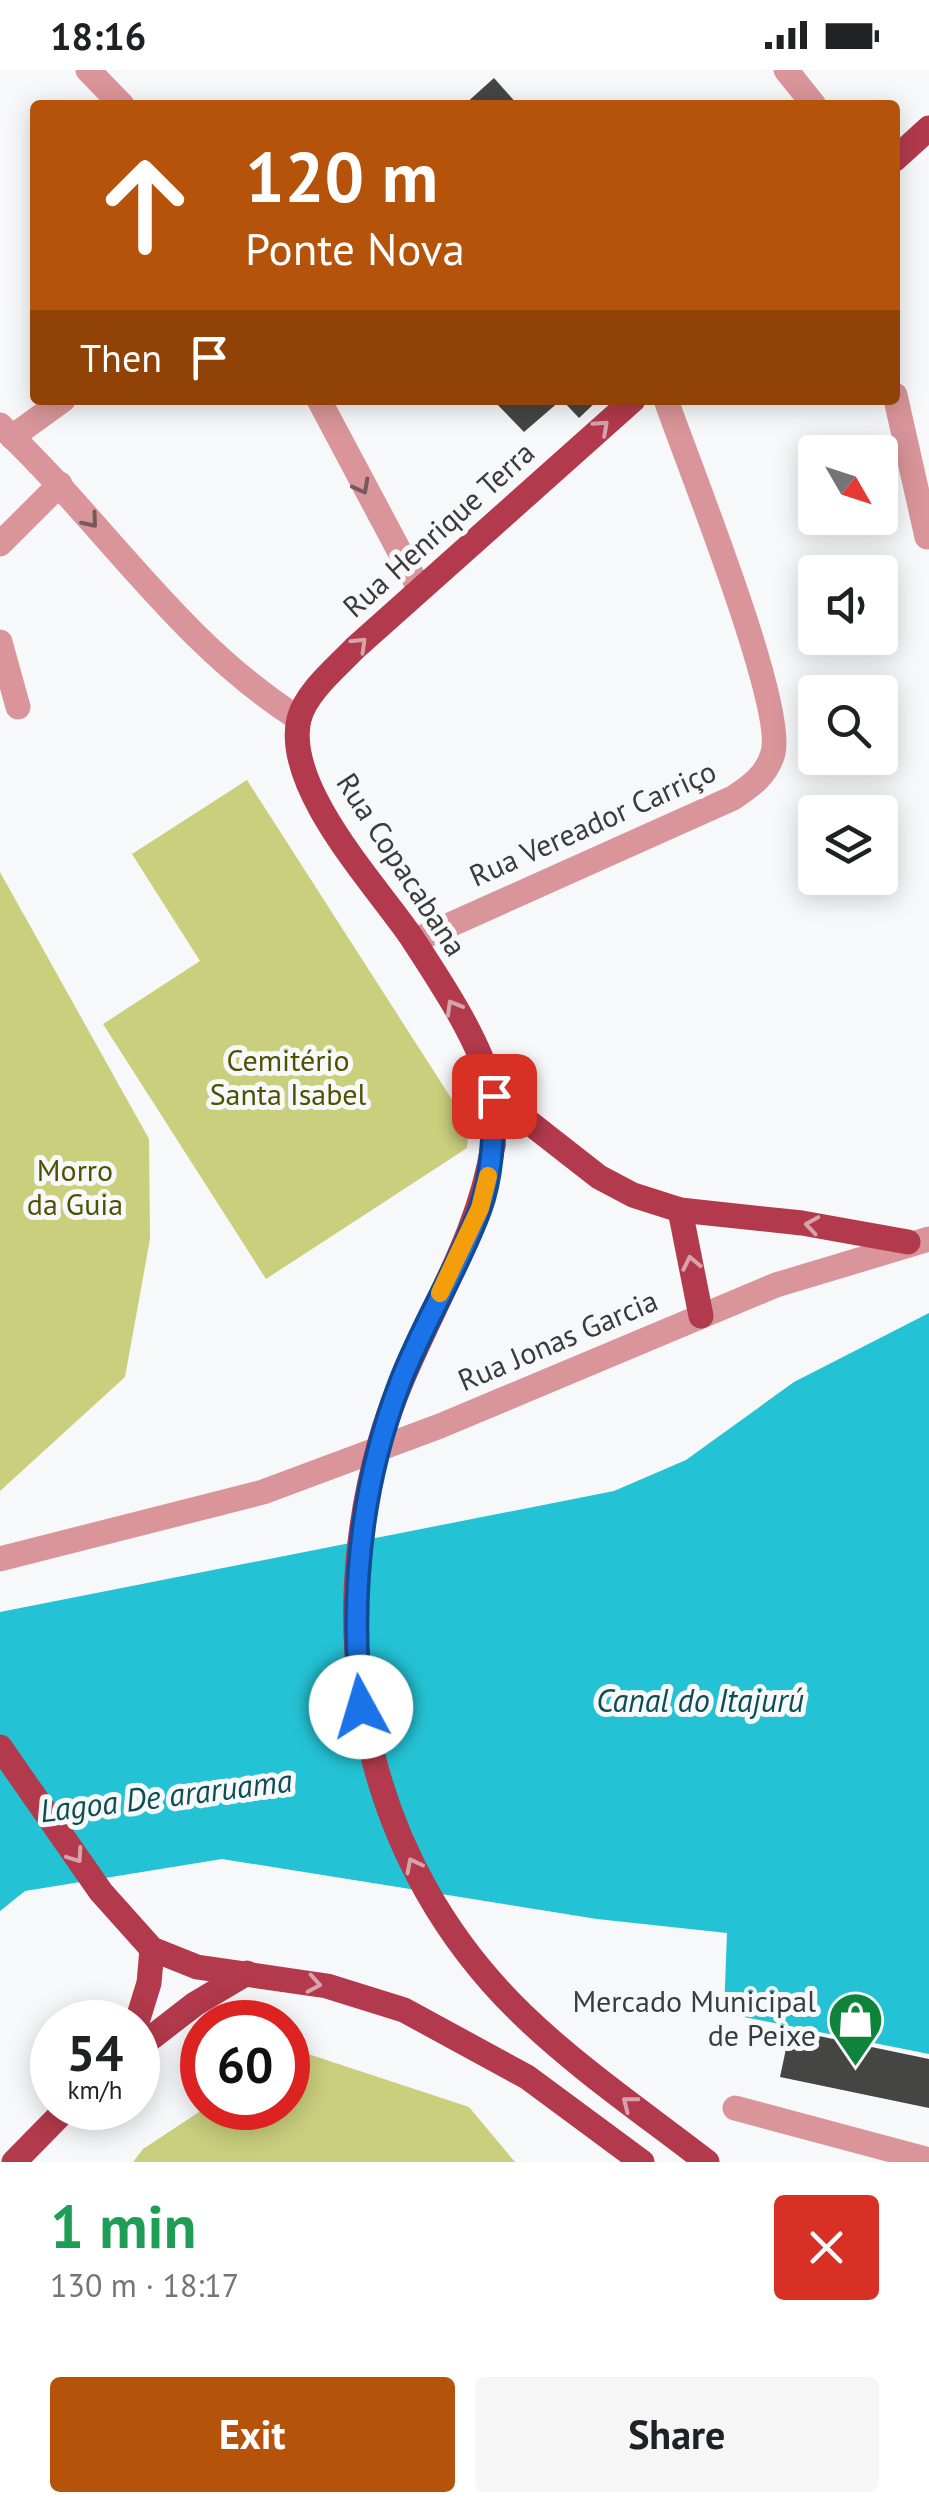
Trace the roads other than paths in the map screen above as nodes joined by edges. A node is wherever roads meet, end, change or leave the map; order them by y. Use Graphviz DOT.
graph roads {
  1 [pos="88,70"];
  2 [pos="786,70"];
  3 [pos="117,100"];
  4 [pos="810,100"];
  5 [pos="929,128"];
  6 [pos="900,154"];
  7 [pos="53,405"];
  8 [pos="322,405"];
  9 [pos="626,405"];
  10 [pos="668,405"];
  11 [pos="897,405"];
  12 [pos="6,431"];
  13 [pos="60,484"];
  14 [pos="927,536"];
  15 [pos="0,544"];
  16 [pos="418,588"];
  17 [pos="0,642"];
  18 [pos="18,707"];
  19 [pos="300,719"];
  20 [pos="414,941"];
  21 [pos="494,1096"];
  22 [pos="680,1210"];
  23 [pos="918,1240"];
  24 [pos="702,1316"];
  25 [pos="0,1559"];
  26 [pos="0,1747"];
  27 [pos="149,1946"];
  28 [pos="248,1973"];
  29 [pos="144,2000"];
  30 [pos="160,2031"];
  31 [pos="735,2108"];
  32 [pos="45,2130"];
  33 [pos="929,2160"];
  34 [pos="14,2162"];
  35 [pos="642,2162"];
  36 [pos="707,2162"];
  1 -- 3 [label="street"];
  2 -- 4 [label="street"];
  5 -- 6 [label="main road"];
  7 -- 12 [label="street"];
  8 -- 16 [label="street, one-way"];
  16 -- 9 [label="main road, Rua Henrique Terra, one-way"];
  10 -- 20 [label="street, Rua Vereador Carriço"];
  11 -- 14 [label="street"];
  12 -- 13 [label="street"];
  13 -- 15 [label="street"];
  13 -- 19 [label="street, one-way"];
  19 -- 16 [label="main road, Rua Henrique Terra, one-way"];
  17 -- 18 [label="street"];
  19 -- 20 [label="main road, Rua Copacabana"];
  21 -- 20 [label="main road, Rua Copacabana, one-way"];
  21 -- 22 [label="main road"];
  36 -- 21 [label="main road, one-way, bridge"];
  23 -- 22 [label="main road, one-way"];
  24 -- 22 [label="main road, one-way"];
  23 -- 24 [label="street, Rua Jonas Garcia"];
  24 -- 25 [label="street, Rua Jonas Garcia"];
  26 -- 27 [label="main road, one-way"];
  27 -- 28 [label="main road"];
  27 -- 29 [label="main road"];
  28 -- 30 [label="main road"];
  28 -- 35 [label="main road, one-way"];
  31 -- 33 [label="street"];
  32 -- 34 [label="main road"];
}
